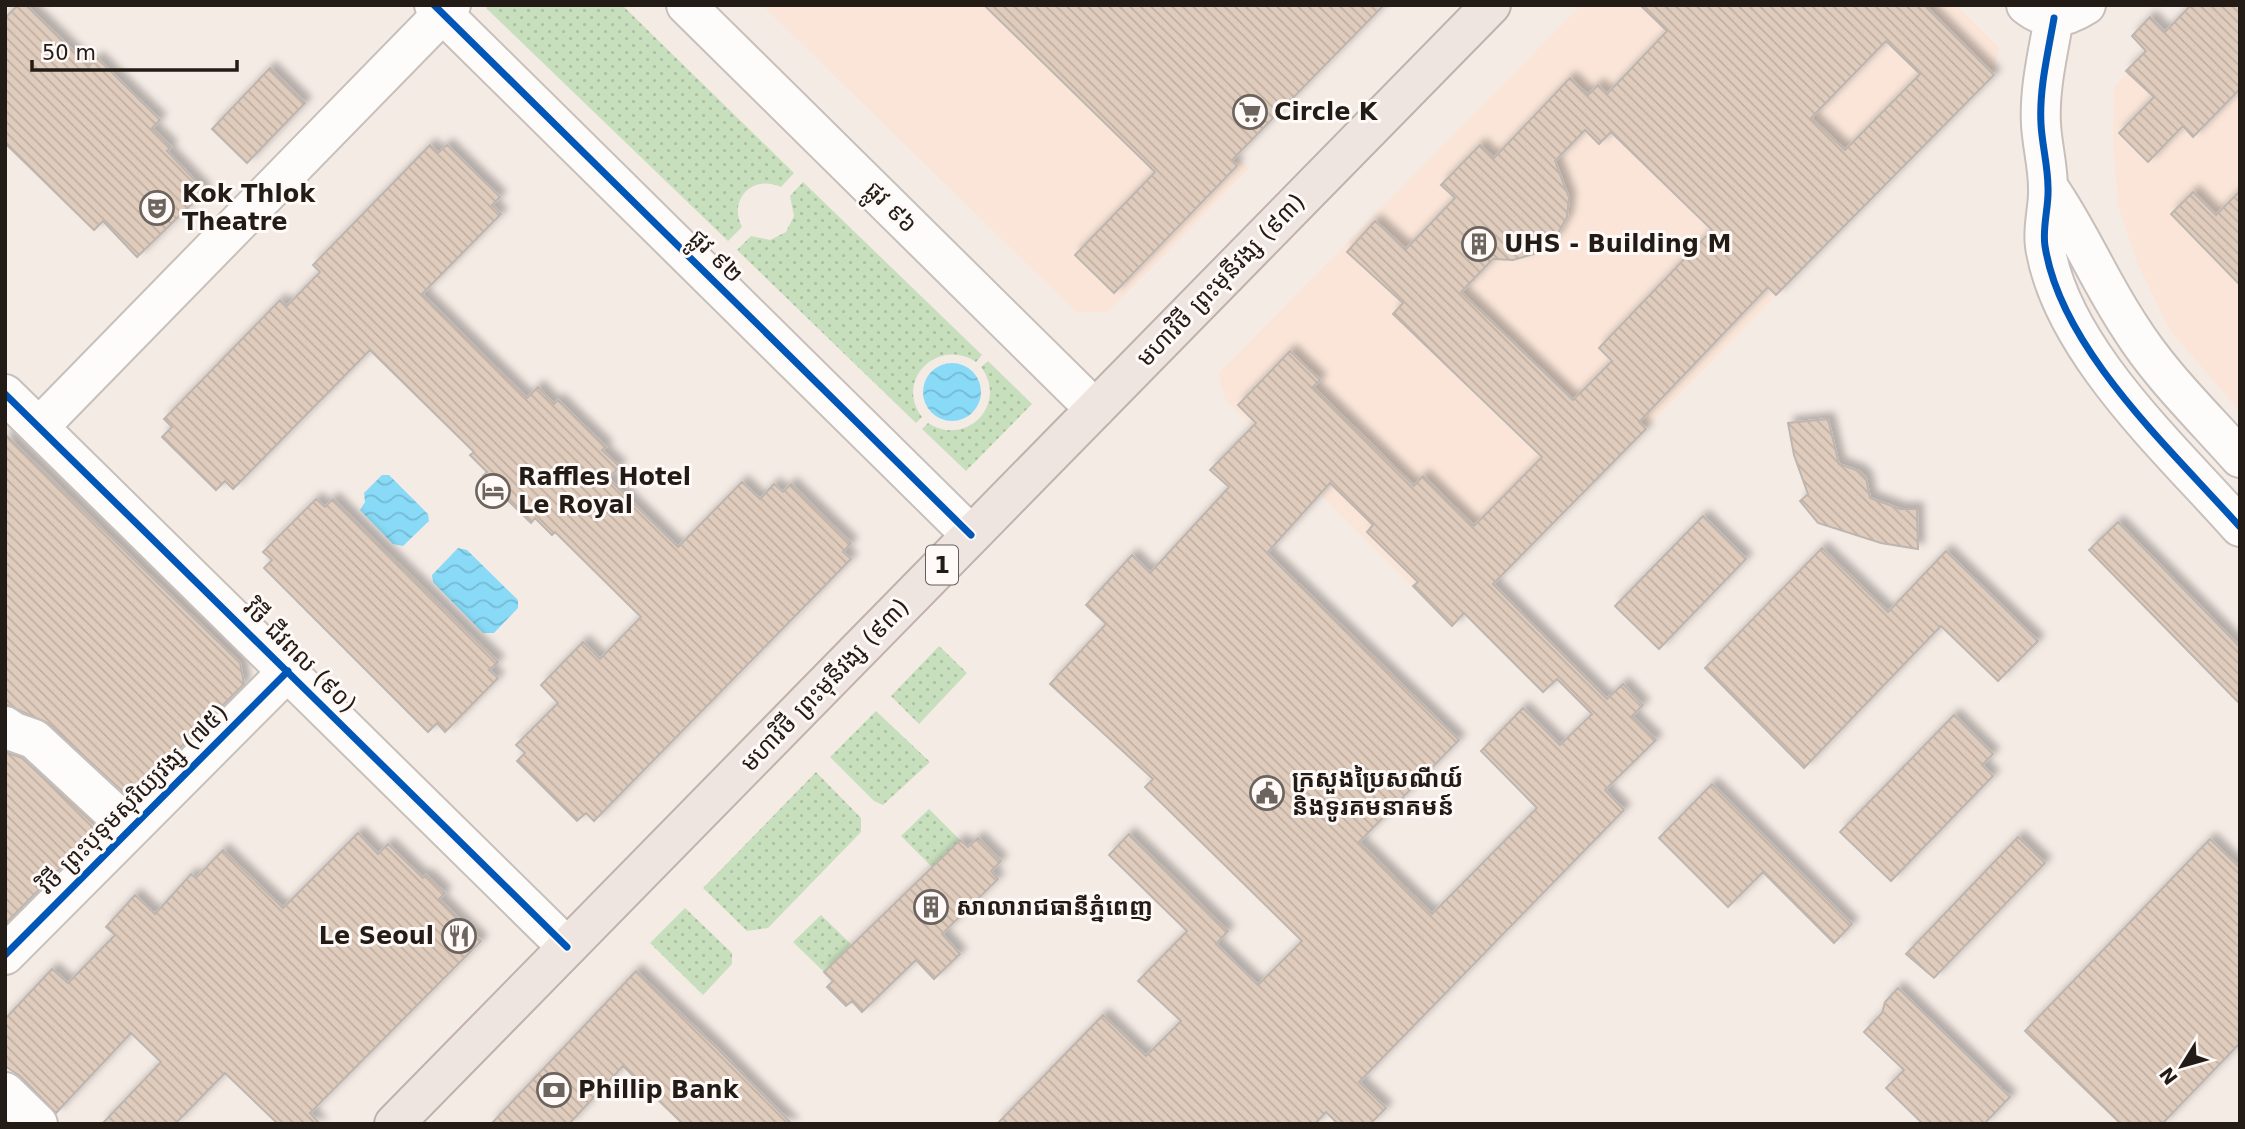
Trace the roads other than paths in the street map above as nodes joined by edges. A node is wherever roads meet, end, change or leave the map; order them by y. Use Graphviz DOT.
graph roads {
  1 [pos="687,5"];
  2 [pos="1490,5"];
  3 [pos="443,8"];
  4 [pos="2055,10"];
  5 [pos="2049,188"];
  6 [pos="5,394"];
  7 [pos="1095,408"];
  8 [pos="39,426"];
  9 [pos="2240,458"];
  10 [pos="2240,527"];
  11 [pos="971,535"];
  12 [pos="288,671"];
  13 [pos="5,726"];
  14 [pos="130,828"];
  15 [pos="568,947"];
  16 [pos="5,955"];
  17 [pos="5,1092"];
  18 [pos="38,1124"];
  19 [pos="394,1124"];
  1 -- 7 [label="street, ផ្លូវ ៩៦"];
  2 -- 7 [label="highway, មហាវិថី ព្រះមុនីវង្ស (៩៣) / 1"];
  3 -- 8 [label="street"];
  3 -- 11 [label="street, ផ្លូវ ៩២"];
  4 -- 5 [label="street"];
  5 -- 9 [label="street"];
  5 -- 10 [label="street"];
  6 -- 8 [label="street, វិថី ជីវពល (៩០)"];
  7 -- 11 [label="highway, មហាវិថី ព្រះមុនីវង្ស (៩៣) / 1"];
  8 -- 12 [label="street, វិថី ជីវពល (៩០)"];
  11 -- 15 [label="highway, មហាវិថី ព្រះមុនីវង្ស (៩៣) / 1"];
  12 -- 14 [label="street, វិថី ព្រះបុទុមសុរិយ្យវង្ស (៧៥)"];
  12 -- 15 [label="street, វិថី ជីវពល (៩០)"];
  13 -- 14 [label="street"];
  14 -- 16 [label="street, វិថី ព្រះបុទុមសុរិយ្យវង្ស (៧៥)"];
  15 -- 19 [label="highway, មហាវិថី ព្រះមុនីវង្ស (៩៣) / 1"];
  17 -- 18 [label="street"];
}
